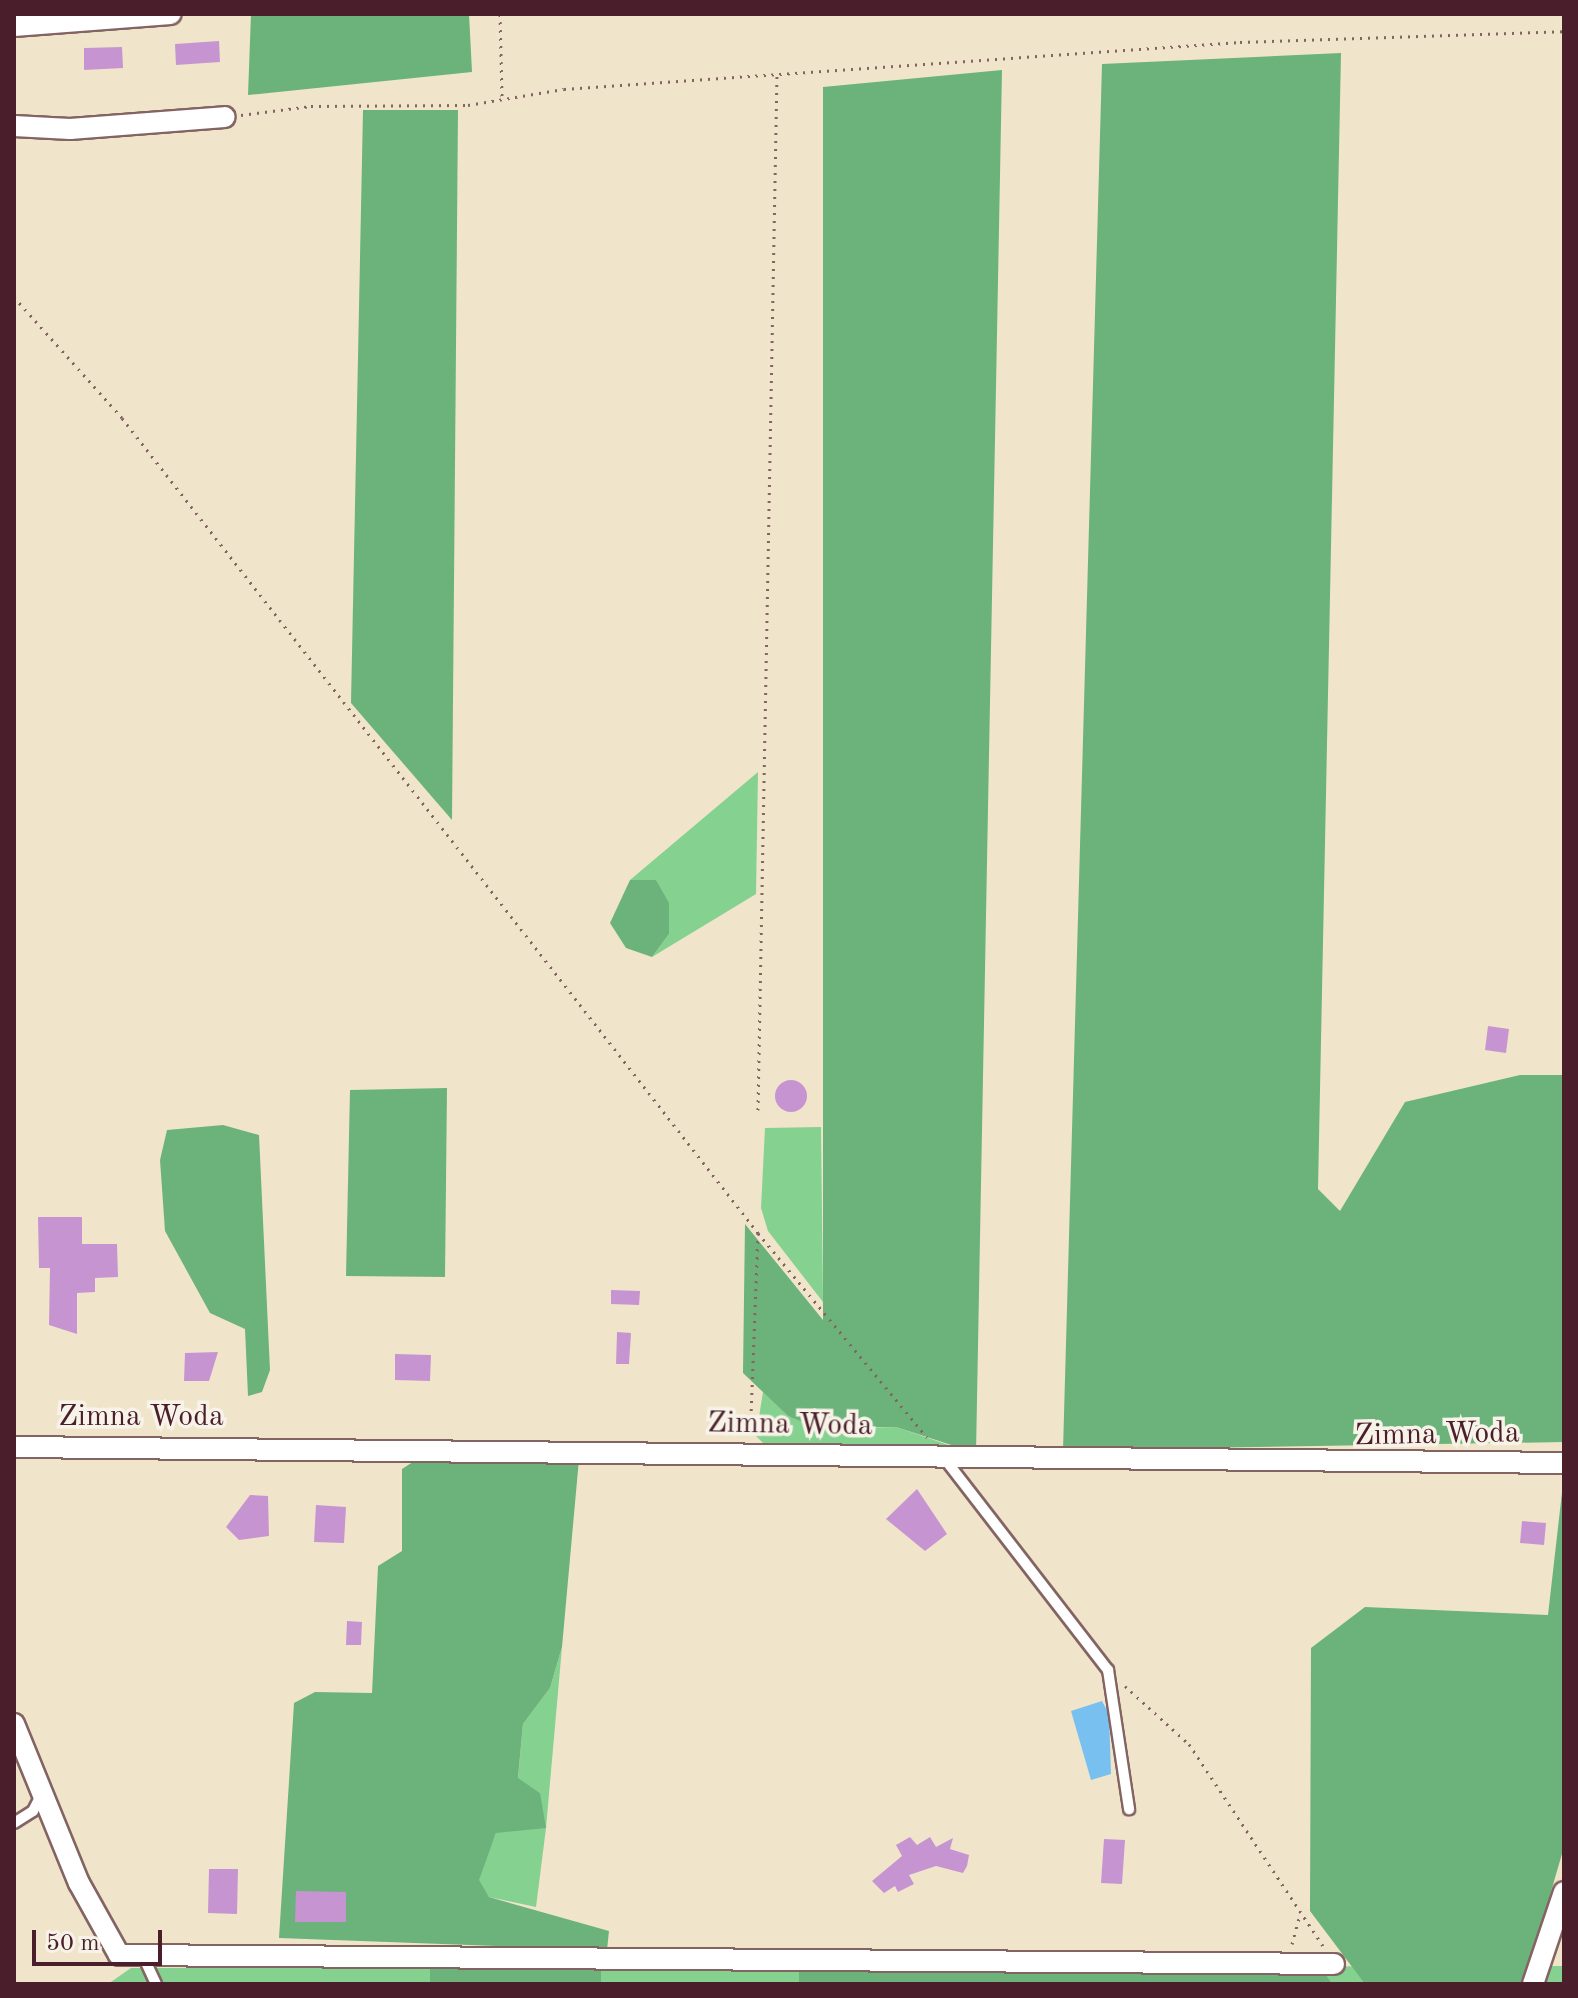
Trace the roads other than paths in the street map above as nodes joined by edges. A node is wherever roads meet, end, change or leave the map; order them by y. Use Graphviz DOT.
graph roads {
  1 [pos="171,14"];
  2 [pos="14,26"];
  3 [pos="225,117"];
  4 [pos="14,126"];
  5 [pos="14,1447"];
  6 [pos="944,1458"];
  7 [pos="1564,1463"];
  8 [pos="14,1724"];
  9 [pos="42,1793"];
  10 [pos="1129,1809"];
  11 [pos="14,1823"];
  12 [pos="1564,1892"];
  13 [pos="142,1954"];
  14 [pos="1334,1964"];
  15 [pos="156,1984"];
  16 [pos="1533,1984"];
  1 -- 2 [label="street"];
  3 -- 4 [label="street"];
  5 -- 6 [label="street, Zimna Woda"];
  6 -- 7 [label="street, Zimna Woda"];
  6 -- 10 [label="lane"];
  8 -- 9 [label="street"];
  9 -- 11 [label="lane"];
  9 -- 13 [label="street"];
  12 -- 16 [label="street"];
  13 -- 14 [label="street"];
  13 -- 15 [label="lane"];
}
